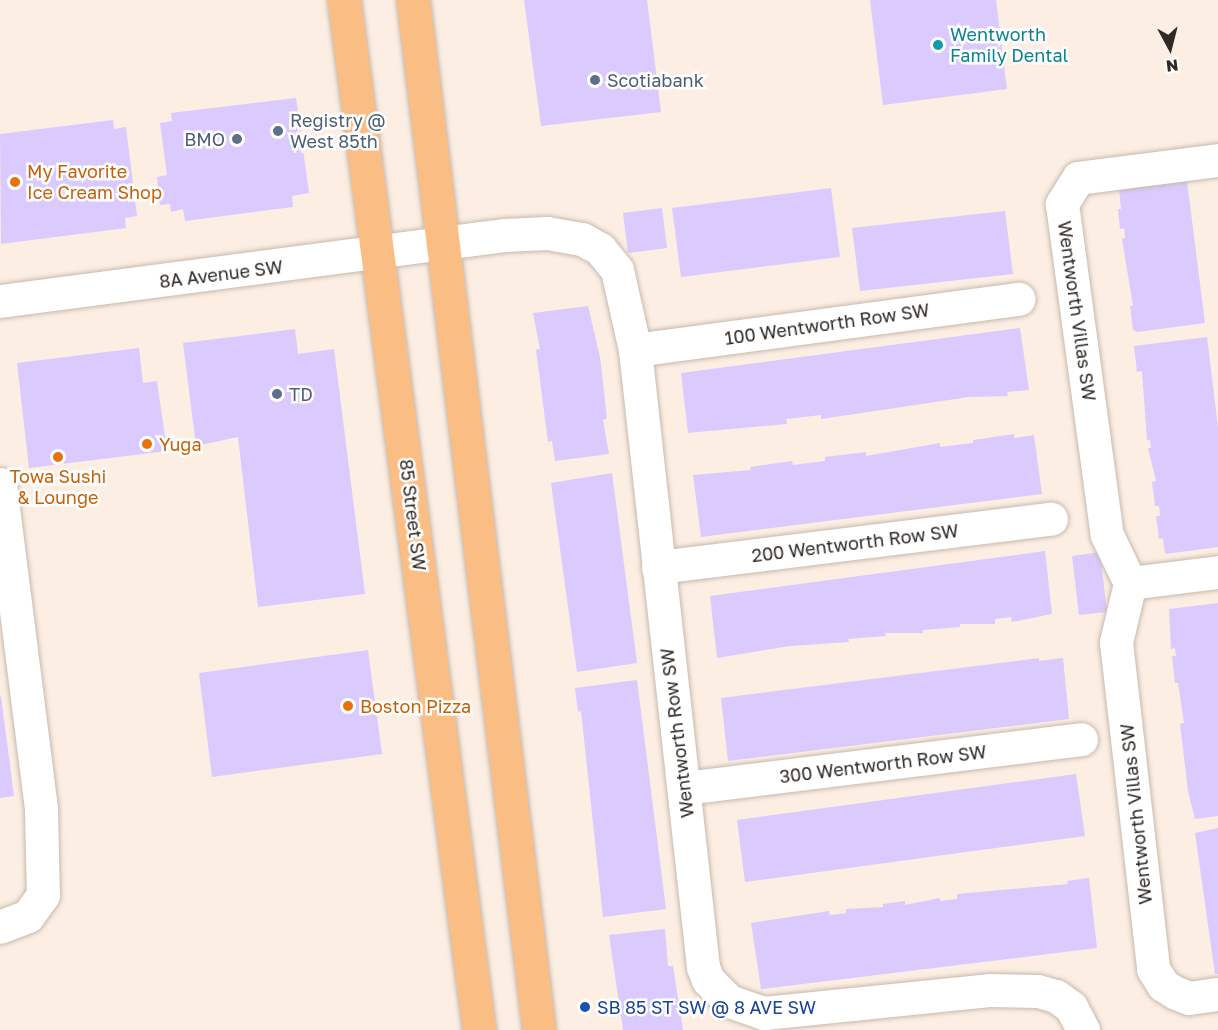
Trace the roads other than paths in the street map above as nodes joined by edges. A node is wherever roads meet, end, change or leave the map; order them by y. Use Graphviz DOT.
graph roads {
  1 [pos="344,0"];
  2 [pos="413,0"];
  3 [pos="1218,160"];
  4 [pos="443,246"];
  5 [pos="379,254"];
  6 [pos="1019,299"];
  7 [pos="0,301"];
  8 [pos="635,350"];
  9 [pos="0,484"];
  10 [pos="1051,519"];
  11 [pos="658,567"];
  12 [pos="1218,572"];
  13 [pos="1130,584"];
  14 [pos="1081,739"];
  15 [pos="684,788"];
  16 [pos="0,927"];
  17 [pos="1218,994"];
  18 [pos="479,1030"];
  19 [pos="539,1030"];
  20 [pos="1083,1030"];
  1 -- 5 [label="main road, 85 Street SW"];
  2 -- 4 [label="main road"];
  3 -- 13 [label="street, Wentworth Villas SW"];
  4 -- 5 [label="street, 8A Avenue SW"];
  4 -- 8 [label="street, Wentworth Row SW"];
  4 -- 19 [label="main road"];
  5 -- 7 [label="street, 8A Avenue SW"];
  5 -- 18 [label="main road, 85 Street SW"];
  6 -- 8 [label="street, 100 Wentworth Row SW"];
  8 -- 11 [label="street, Wentworth Row SW"];
  9 -- 16 [label="street"];
  10 -- 11 [label="street, 200 Wentworth Row SW"];
  11 -- 15 [label="street, Wentworth Row SW"];
  12 -- 13 [label="street"];
  13 -- 17 [label="street, Wentworth Villas SW"];
  14 -- 15 [label="street, 300 Wentworth Row SW"];
  15 -- 20 [label="street, Wentworth Row SW"];
}
